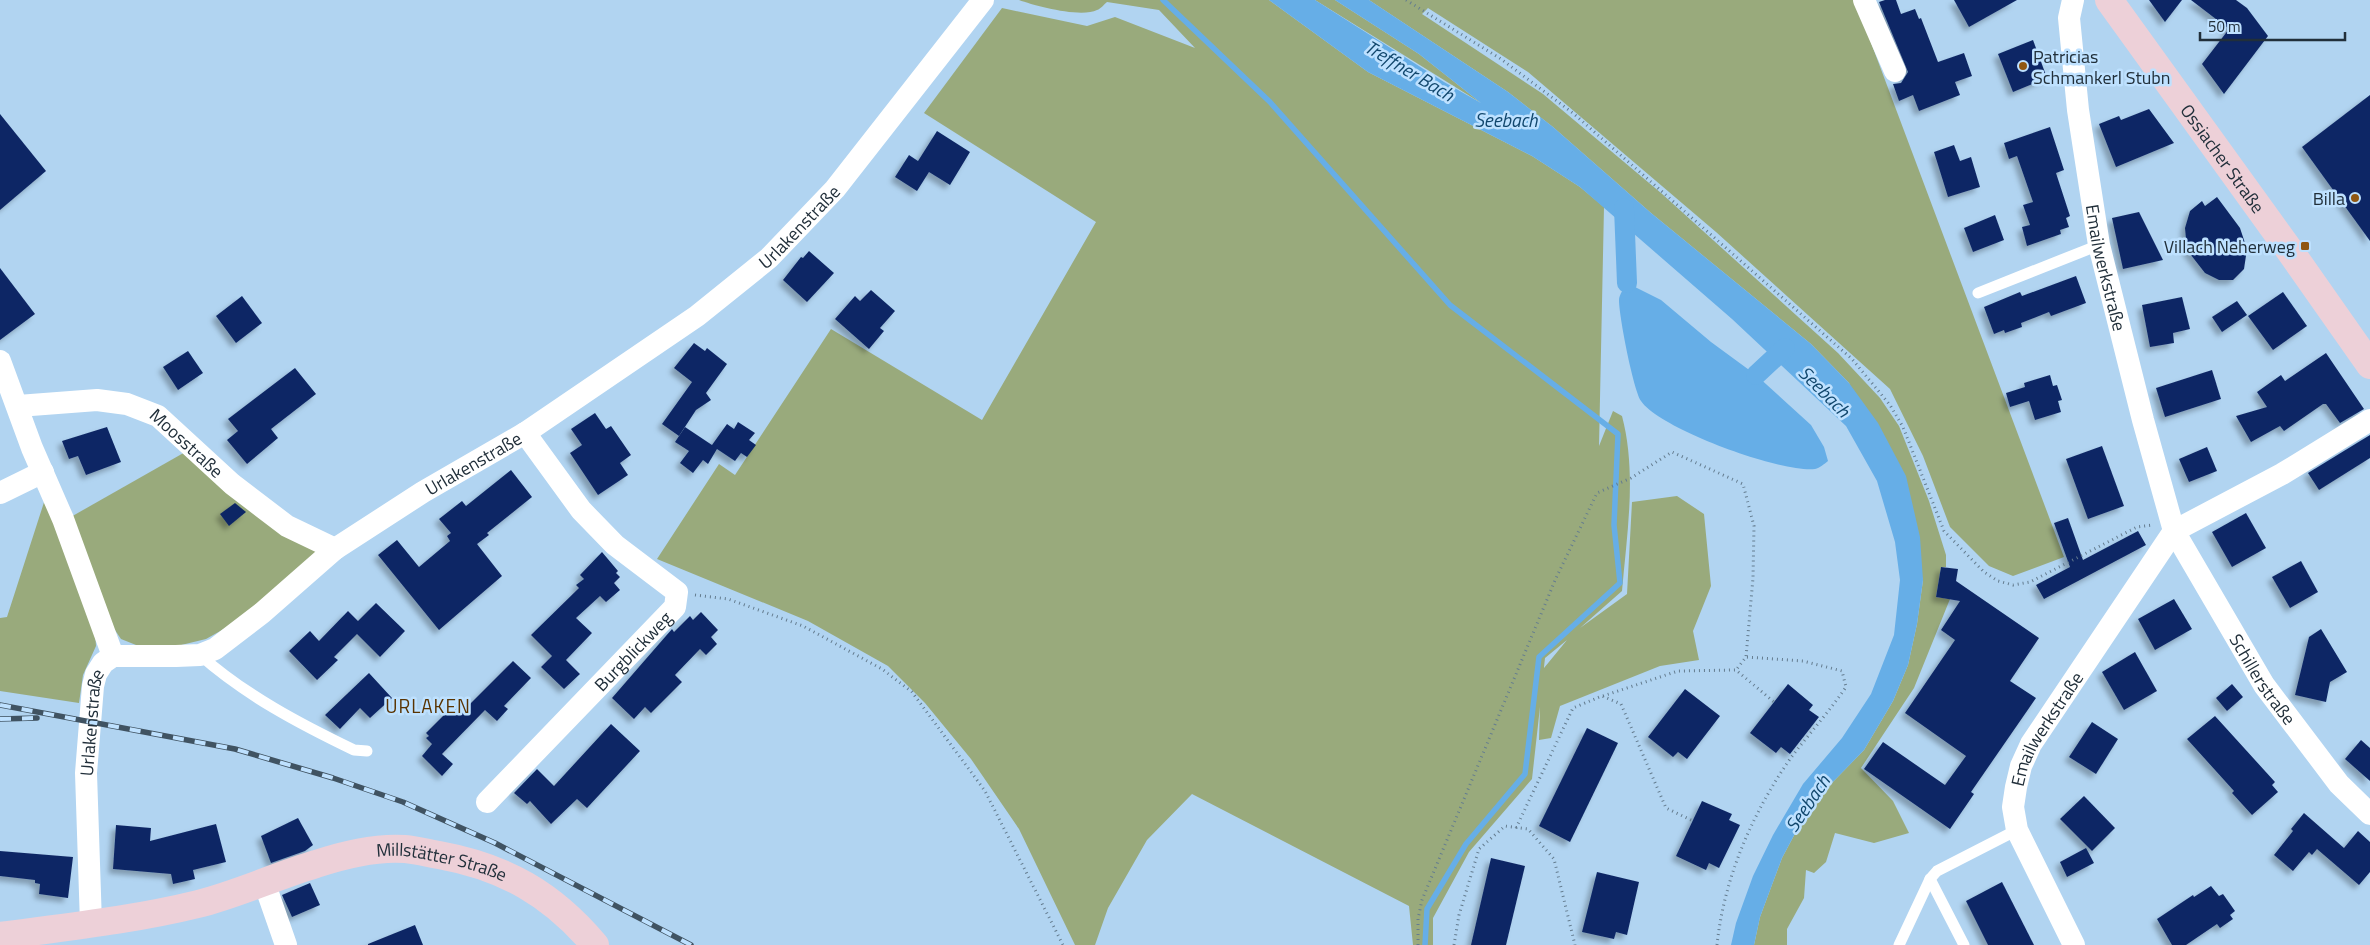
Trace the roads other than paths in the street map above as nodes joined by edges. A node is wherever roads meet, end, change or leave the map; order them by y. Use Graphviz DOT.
graph roads {
  1 [pos="983,0"];
  2 [pos="1864,0"];
  3 [pos="2073,0"];
  4 [pos="2109,0"];
  5 [pos="1895,71"];
  6 [pos="2099,245"];
  7 [pos="1978,293"];
  8 [pos="2367,353"];
  9 [pos="0,361"];
  10 [pos="18,406"];
  11 [pos="2370,420"];
  12 [pos="525,433"];
  13 [pos="43,472"];
  14 [pos="0,493"];
  15 [pos="2174,531"];
  16 [pos="335,549"];
  17 [pos="200,654"];
  18 [pos="113,656"];
  19 [pos="367,751"];
  20 [pos="487,802"];
  21 [pos="2370,814"];
  22 [pos="2017,830"];
  23 [pos="1930,879"];
  24 [pos="264,882"];
  25 [pos="91,924"];
  26 [pos="0,936"];
  27 [pos="286,945"];
  28 [pos="595,945"];
  29 [pos="1899,945"];
  30 [pos="1964,945"];
  31 [pos="2074,945"];
  1 -- 12 [label="street, Urlakenstraße"];
  2 -- 5 [label="street"];
  3 -- 6 [label="street, Emailwerkstraße"];
  4 -- 8 [label="street, Ossiacher Straße"];
  6 -- 7 [label="lane"];
  6 -- 15 [label="street, Emailwerkstraße"];
  9 -- 10 [label="street"];
  10 -- 13 [label="street"];
  10 -- 16 [label="street, Moosstraße"];
  11 -- 15 [label="street, Emailwerkstraße"];
  12 -- 16 [label="street, Urlakenstraße"];
  12 -- 20 [label="street, Burgblickweg"];
  13 -- 14 [label="street"];
  13 -- 18 [label="street"];
  15 -- 21 [label="street, Schillerstraße"];
  15 -- 22 [label="street, Emailwerkstraße"];
  16 -- 17 [label="street, Urlakenstraße"];
  17 -- 18 [label="street, Urlakenstraße"];
  17 -- 19 [label="lane"];
  18 -- 25 [label="street, Urlakenstraße"];
  22 -- 23 [label="lane"];
  22 -- 31 [label="street, Emailwerkstraße"];
  23 -- 29 [label="lane"];
  23 -- 30 [label="lane"];
  24 -- 25 [label="street, Millstätter Straße"];
  24 -- 27 [label="street"];
  24 -- 28 [label="street, Millstätter Straße"];
  25 -- 26 [label="street, Millstätter Straße"];
}
